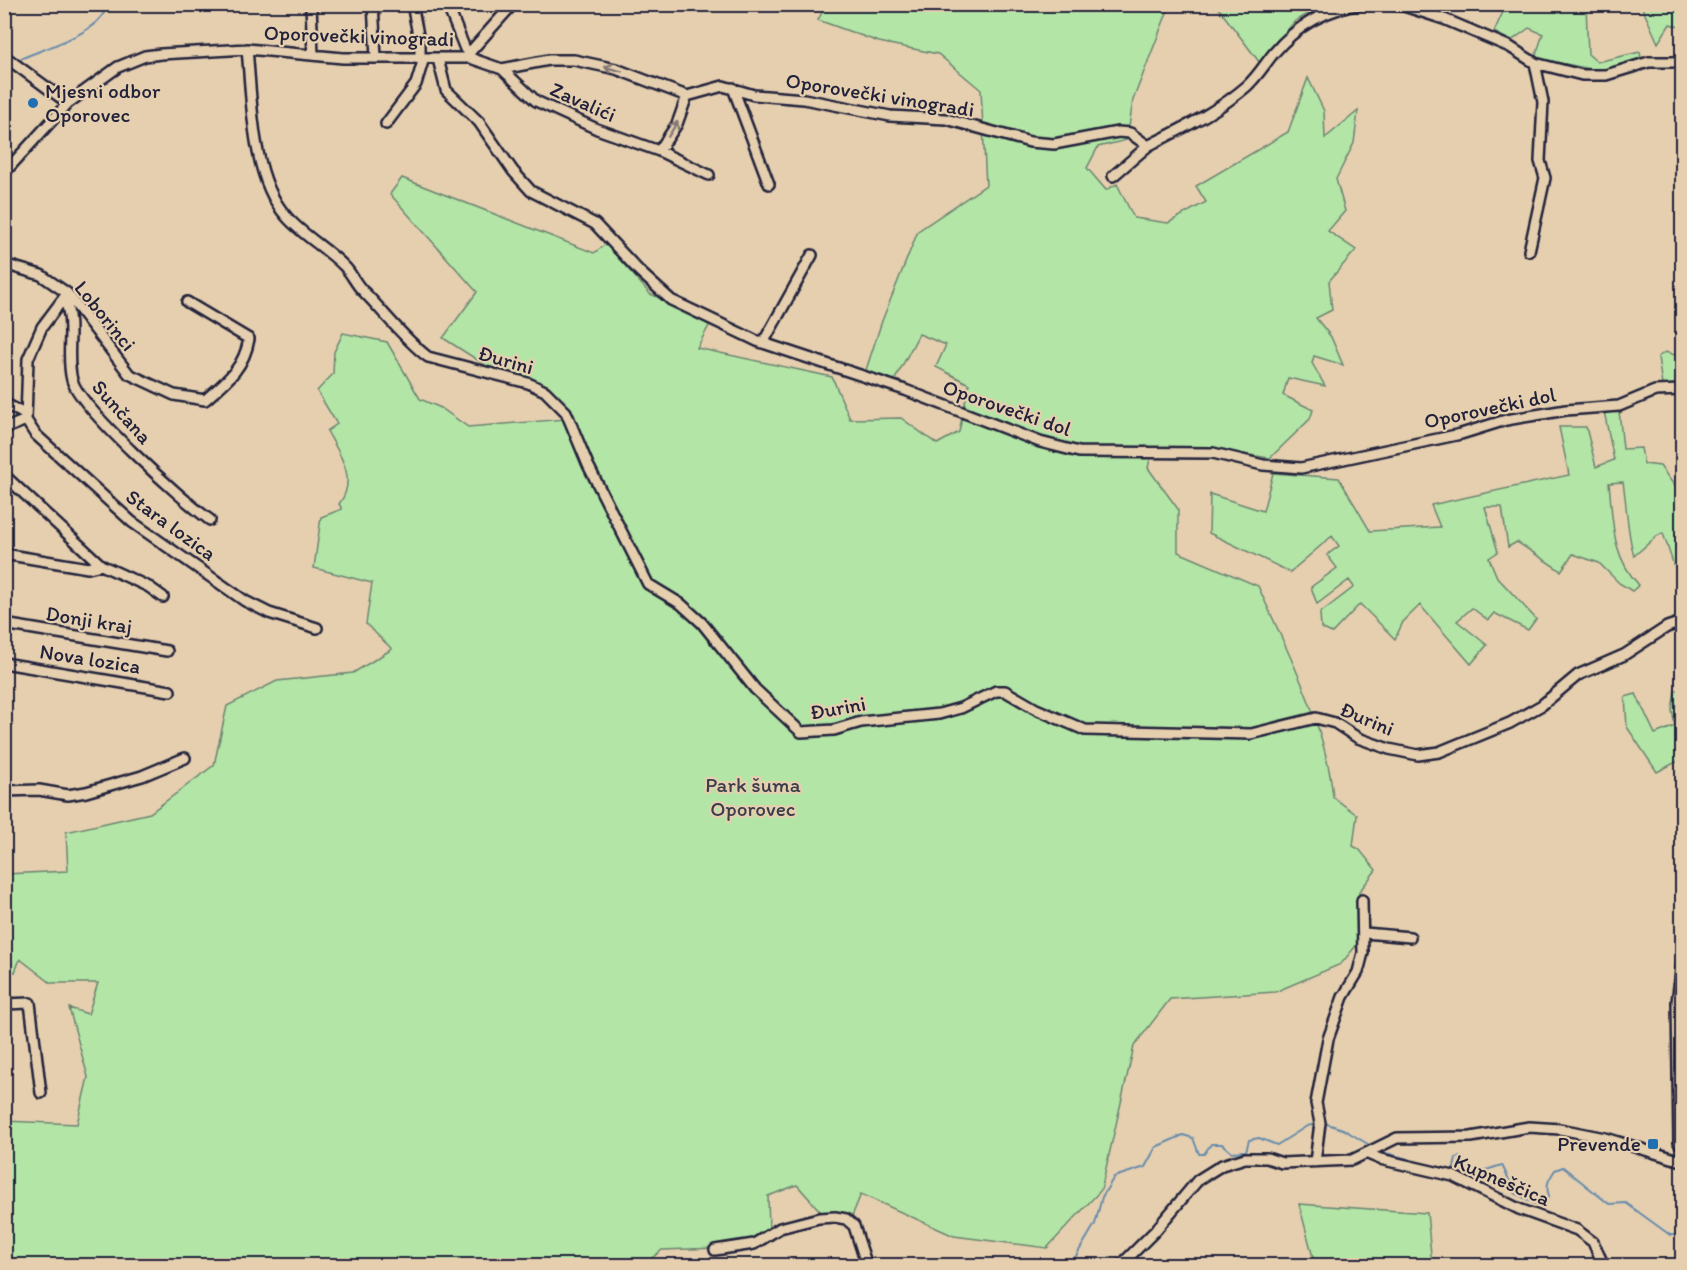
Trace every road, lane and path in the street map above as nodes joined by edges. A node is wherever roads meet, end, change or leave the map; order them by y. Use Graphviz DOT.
graph roads {
  1 [pos="311,4"];
  2 [pos="373,4"];
  3 [pos="412,4"];
  4 [pos="447,4"];
  5 [pos="513,4"];
  6 [pos="1365,4"];
  7 [pos="1382,4"];
  8 [pos="247,49"];
  9 [pos="313,55"];
  10 [pos="470,55"];
  11 [pos="376,57"];
  12 [pos="422,58"];
  13 [pos="438,59"];
  14 [pos="12,60"];
  15 [pos="1683,62"];
  16 [pos="1534,63"];
  17 [pos="502,69"];
  18 [pos="733,88"];
  19 [pos="687,96"];
  20 [pos="68,103"];
  21 [pos="387,124"];
  22 [pos="1148,146"];
  23 [pos="659,151"];
  24 [pos="4,173"];
  25 [pos="709,175"];
  26 [pos="1113,176"];
  27 [pos="769,184"];
  28 [pos="1529,251"];
  29 [pos="812,255"];
  30 [pos="4,264"];
  31 [pos="66,296"];
  32 [pos="187,302"];
  33 [pos="764,343"];
  34 [pos="1683,390"];
  35 [pos="4,403"];
  36 [pos="26,418"];
  37 [pos="4,429"];
  38 [pos="4,475"];
  39 [pos="210,520"];
  40 [pos="4,554"];
  41 [pos="101,565"];
  42 [pos="163,597"];
  43 [pos="1683,622"];
  44 [pos="4,624"];
  45 [pos="317,628"];
  46 [pos="167,651"];
  47 [pos="4,663"];
  48 [pos="170,691"];
  49 [pos="185,758"];
  50 [pos="4,790"];
  51 [pos="1362,900"];
  52 [pos="1365,933"];
  53 [pos="1410,937"];
  54 [pos="1683,964"];
  55 [pos="4,1004"];
  56 [pos="41,1094"];
  57 [pos="1681,1144"];
  58 [pos="1372,1151"];
  59 [pos="1678,1160"];
  60 [pos="1315,1162"];
  61 [pos="715,1250"];
  62 [pos="867,1266"];
  63 [pos="1120,1266"];
  64 [pos="1604,1266"];
  1 -- 9 [label="street"];
  2 -- 11 [label="street"];
  3 -- 12 [label="street"];
  4 -- 10 [label="street"];
  5 -- 10 [label="street"];
  6 -- 22 [label="street"];
  7 -- 16 [label="street"];
  8 -- 9 [label="street, Oporovečki vinogradi"];
  8 -- 20 [label="street, Oporovečki vinogradi"];
  8 -- 43 [label="street, Đurini"];
  9 -- 11 [label="street, Oporovečki vinogradi"];
  10 -- 13 [label="street, Oporovečki vinogradi"];
  10 -- 17 [label="street, Oporovečki vinogradi"];
  11 -- 12 [label="street, Oporovečki vinogradi"];
  12 -- 13 [label="street, Oporovečki vinogradi"];
  12 -- 21 [label="street"];
  13 -- 33 [label="street, Oporovečki dol"];
  14 -- 20 [label="street"];
  15 -- 16 [label="street"];
  16 -- 28 [label="street"];
  19 -- 17 [label="street, Oporovečki vinogradi, one-way"];
  17 -- 23 [label="street, Zavalići"];
  18 -- 19 [label="street, Oporovečki vinogradi"];
  18 -- 22 [label="street, Oporovečki vinogradi"];
  18 -- 27 [label="street"];
  23 -- 19 [label="street, one-way"];
  20 -- 24 [label="street, Oporovečki vinogradi"];
  22 -- 26 [label="street"];
  23 -- 25 [label="street, Zavalići"];
  29 -- 33 [label="street"];
  30 -- 31 [label="street, Loborinci"];
  31 -- 32 [label="street, Loborinci"];
  31 -- 36 [label="street"];
  31 -- 39 [label="street, Sunčana"];
  33 -- 34 [label="street, Oporovečki dol"];
  35 -- 36 [label="street"];
  36 -- 37 [label="street"];
  36 -- 45 [label="street, Stara lozica"];
  38 -- 41 [label="street"];
  40 -- 41 [label="street"];
  41 -- 42 [label="street"];
  44 -- 46 [label="street, Donji kraj"];
  47 -- 48 [label="street, Nova lozica"];
  49 -- 50 [label="street"];
  51 -- 52 [label="street"];
  52 -- 53 [label="street"];
  52 -- 60 [label="street"];
  54 -- 57 [label="street"];
  55 -- 56 [label="street"];
  57 -- 59 [label="street"];
  58 -- 59 [label="street"];
  58 -- 60 [label="street"];
  58 -- 64 [label="street, Kupneščica"];
  60 -- 63 [label="street"];
  61 -- 62 [label="street"];
}
